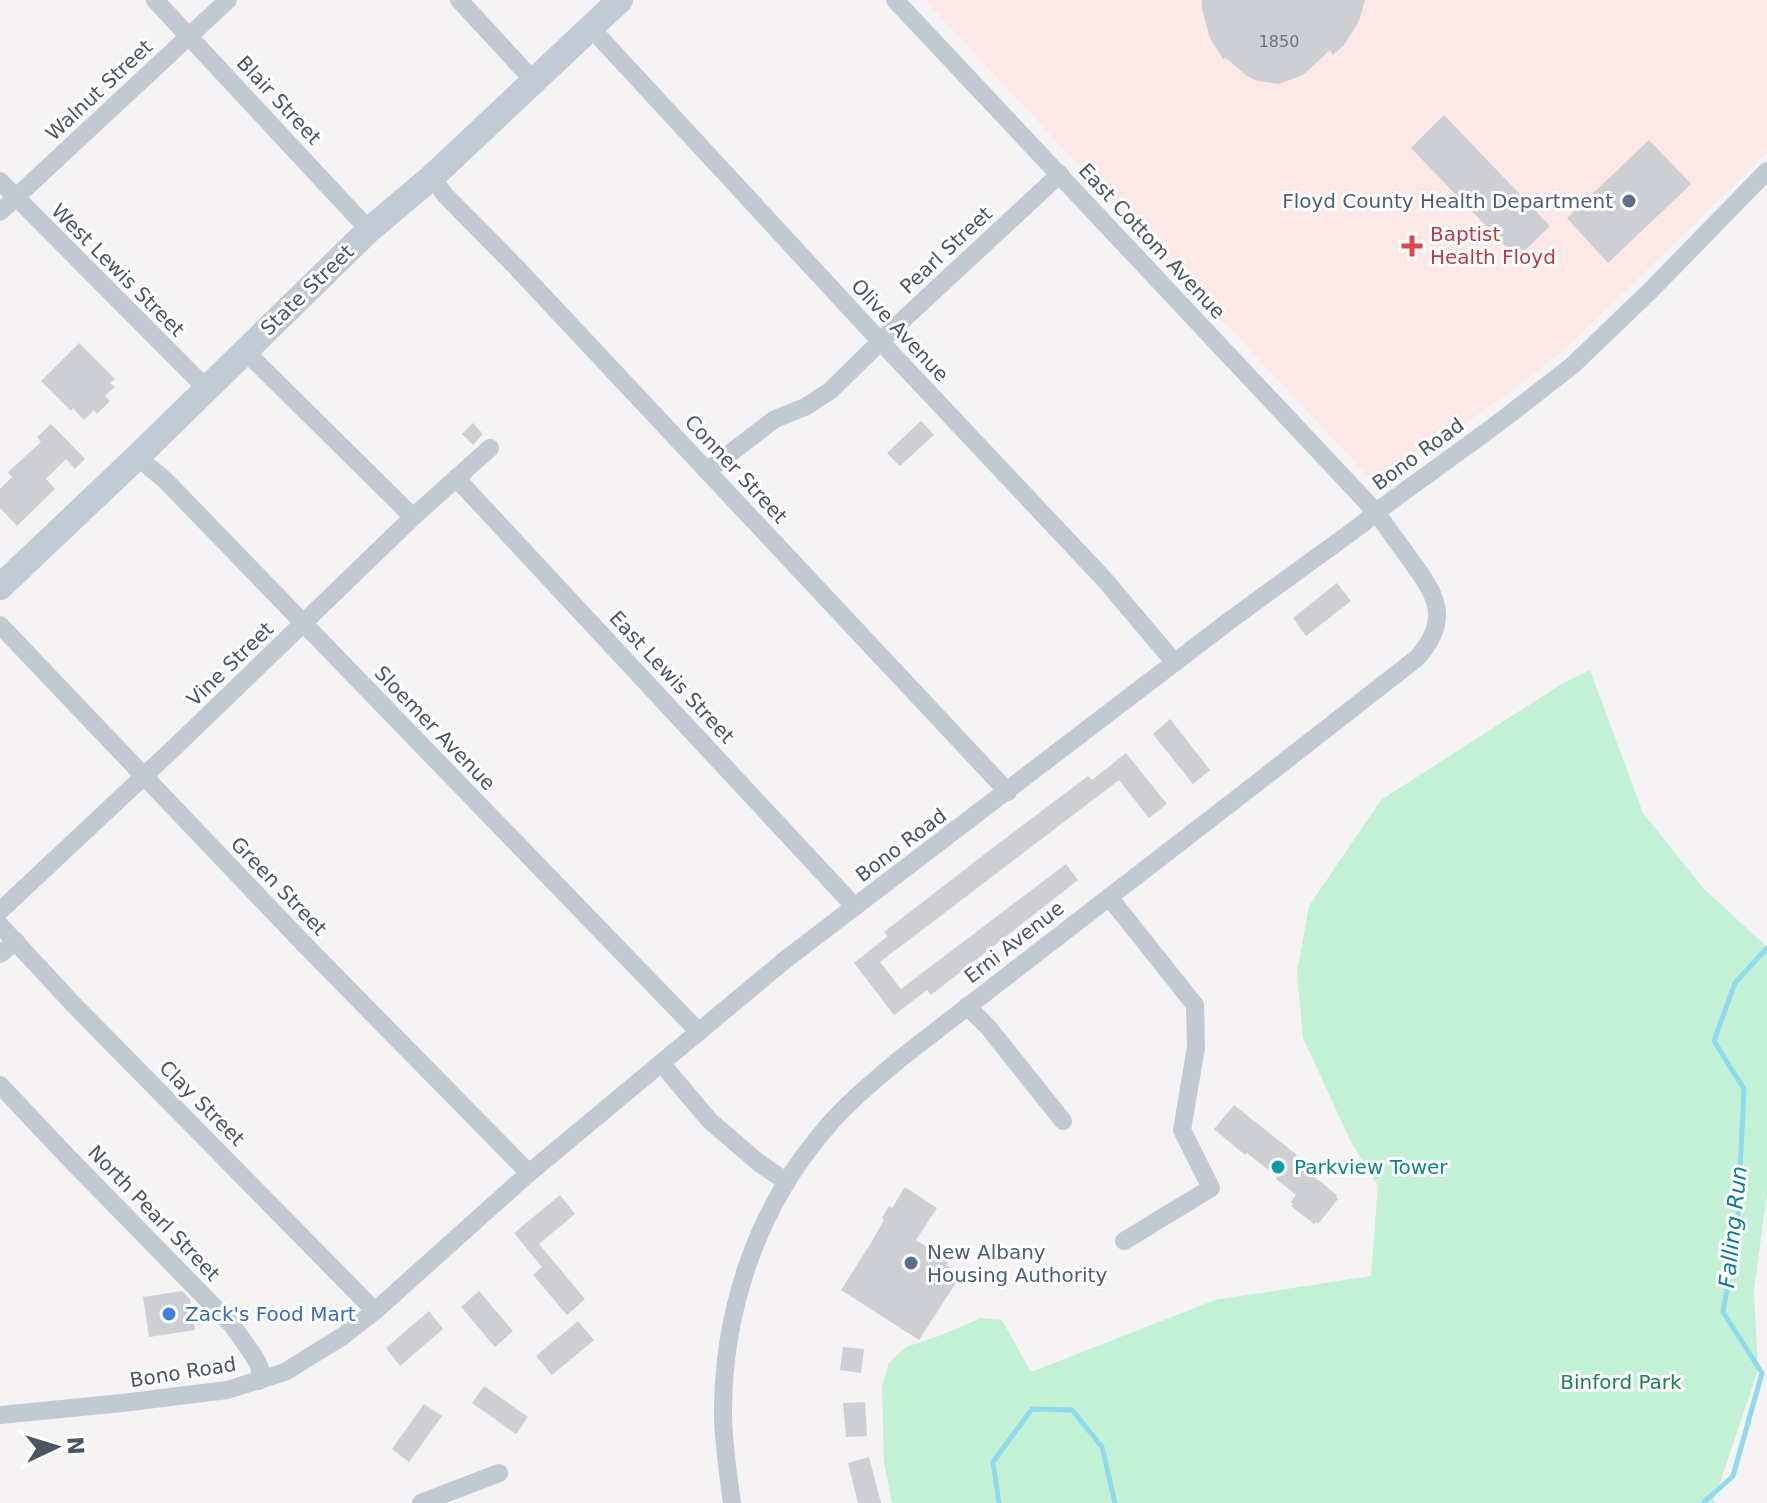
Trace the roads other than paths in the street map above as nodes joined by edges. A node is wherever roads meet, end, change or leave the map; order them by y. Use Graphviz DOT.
graph roads {
  1 [pos="155,0"];
  2 [pos="228,0"];
  3 [pos="459,0"];
  4 [pos="620,0"];
  5 [pos="895,0"];
  6 [pos="591,28"];
  7 [pos="188,35"];
  8 [pos="534,81"];
  9 [pos="1767,171"];
  10 [pos="1060,174"];
  11 [pos="432,177"];
  12 [pos="0,181"];
  13 [pos="16,198"];
  14 [pos="0,212"];
  15 [pos="369,230"];
  16 [pos="881,342"];
  17 [pos="245,351"];
  18 [pos="206,388"];
  19 [pos="490,448"];
  20 [pos="137,457"];
  21 [pos="707,471"];
  22 [pos="456,478"];
  23 [pos="1376,512"];
  24 [pos="413,517"];
  25 [pos="0,587"];
  26 [pos="0,625"];
  27 [pos="303,625"];
  28 [pos="1175,663"];
  29 [pos="143,776"];
  30 [pos="1008,792"];
  31 [pos="1109,897"];
  32 [pos="855,907"];
  33 [pos="0,911"];
  34 [pos="0,925"];
  35 [pos="16,941"];
  36 [pos="0,954"];
  37 [pos="967,1006"];
  38 [pos="699,1032"];
  39 [pos="661,1063"];
  40 [pos="0,1085"];
  41 [pos="1063,1121"];
  42 [pos="529,1173"];
  43 [pos="787,1182"];
  44 [pos="1124,1241"];
  45 [pos="375,1311"];
  46 [pos="259,1381"];
  47 [pos="0,1415"];
  48 [pos="499,1473"];
  49 [pos="421,1503"];
  50 [pos="732,1503"];
  1 -- 7 [label="street, Blair Street"];
  2 -- 7 [label="street, Walnut Street"];
  3 -- 8 [label="street"];
  4 -- 6 [label="main road, State Street"];
  5 -- 10 [label="street, East Cottom Avenue"];
  6 -- 8 [label="main road, State Street"];
  6 -- 16 [label="street, Olive Avenue"];
  7 -- 13 [label="street, Walnut Street"];
  7 -- 15 [label="street, Blair Street"];
  8 -- 11 [label="main road, State Street"];
  9 -- 23 [label="street, Bono Road"];
  10 -- 16 [label="street, Pearl Street"];
  10 -- 23 [label="street, East Cottom Avenue"];
  11 -- 15 [label="main road, State Street"];
  11 -- 21 [label="street, Conner Street"];
  12 -- 13 [label="street, West Lewis Street"];
  13 -- 14 [label="street, Walnut Street"];
  13 -- 18 [label="street, West Lewis Street"];
  15 -- 17 [label="main road, State Street"];
  16 -- 21 [label="street, Pearl Street"];
  16 -- 28 [label="street, Olive Avenue"];
  17 -- 18 [label="main road, State Street"];
  17 -- 24 [label="street"];
  18 -- 20 [label="main road, State Street"];
  19 -- 22 [label="street, Vine Street"];
  20 -- 25 [label="main road, State Street"];
  20 -- 27 [label="street, Sloemer Avenue"];
  21 -- 30 [label="street, Conner Street"];
  22 -- 24 [label="street, Vine Street"];
  22 -- 32 [label="street, East Lewis Street"];
  23 -- 28 [label="street, Bono Road"];
  23 -- 31 [label="street, Erni Avenue"];
  24 -- 27 [label="street, Vine Street"];
  26 -- 29 [label="street, Green Street"];
  27 -- 29 [label="street, Vine Street"];
  27 -- 38 [label="street, Sloemer Avenue"];
  28 -- 30 [label="street, Bono Road"];
  29 -- 33 [label="street, Vine Street"];
  29 -- 42 [label="street, Green Street"];
  30 -- 32 [label="street, Bono Road"];
  31 -- 37 [label="street, Erni Avenue"];
  31 -- 44 [label="street"];
  32 -- 38 [label="street, Bono Road"];
  34 -- 35 [label="street, Clay Street"];
  35 -- 36 [label="street"];
  35 -- 45 [label="street, Clay Street"];
  37 -- 41 [label="street"];
  37 -- 43 [label="street, Erni Avenue"];
  38 -- 39 [label="street, Bono Road"];
  39 -- 42 [label="street, Bono Road"];
  39 -- 43 [label="street"];
  40 -- 46 [label="street, North Pearl Street"];
  42 -- 45 [label="street, Bono Road"];
  43 -- 50 [label="street, Erni Avenue"];
  45 -- 46 [label="street, Bono Road"];
  46 -- 47 [label="street, Bono Road"];
  48 -- 49 [label="street"];
}
